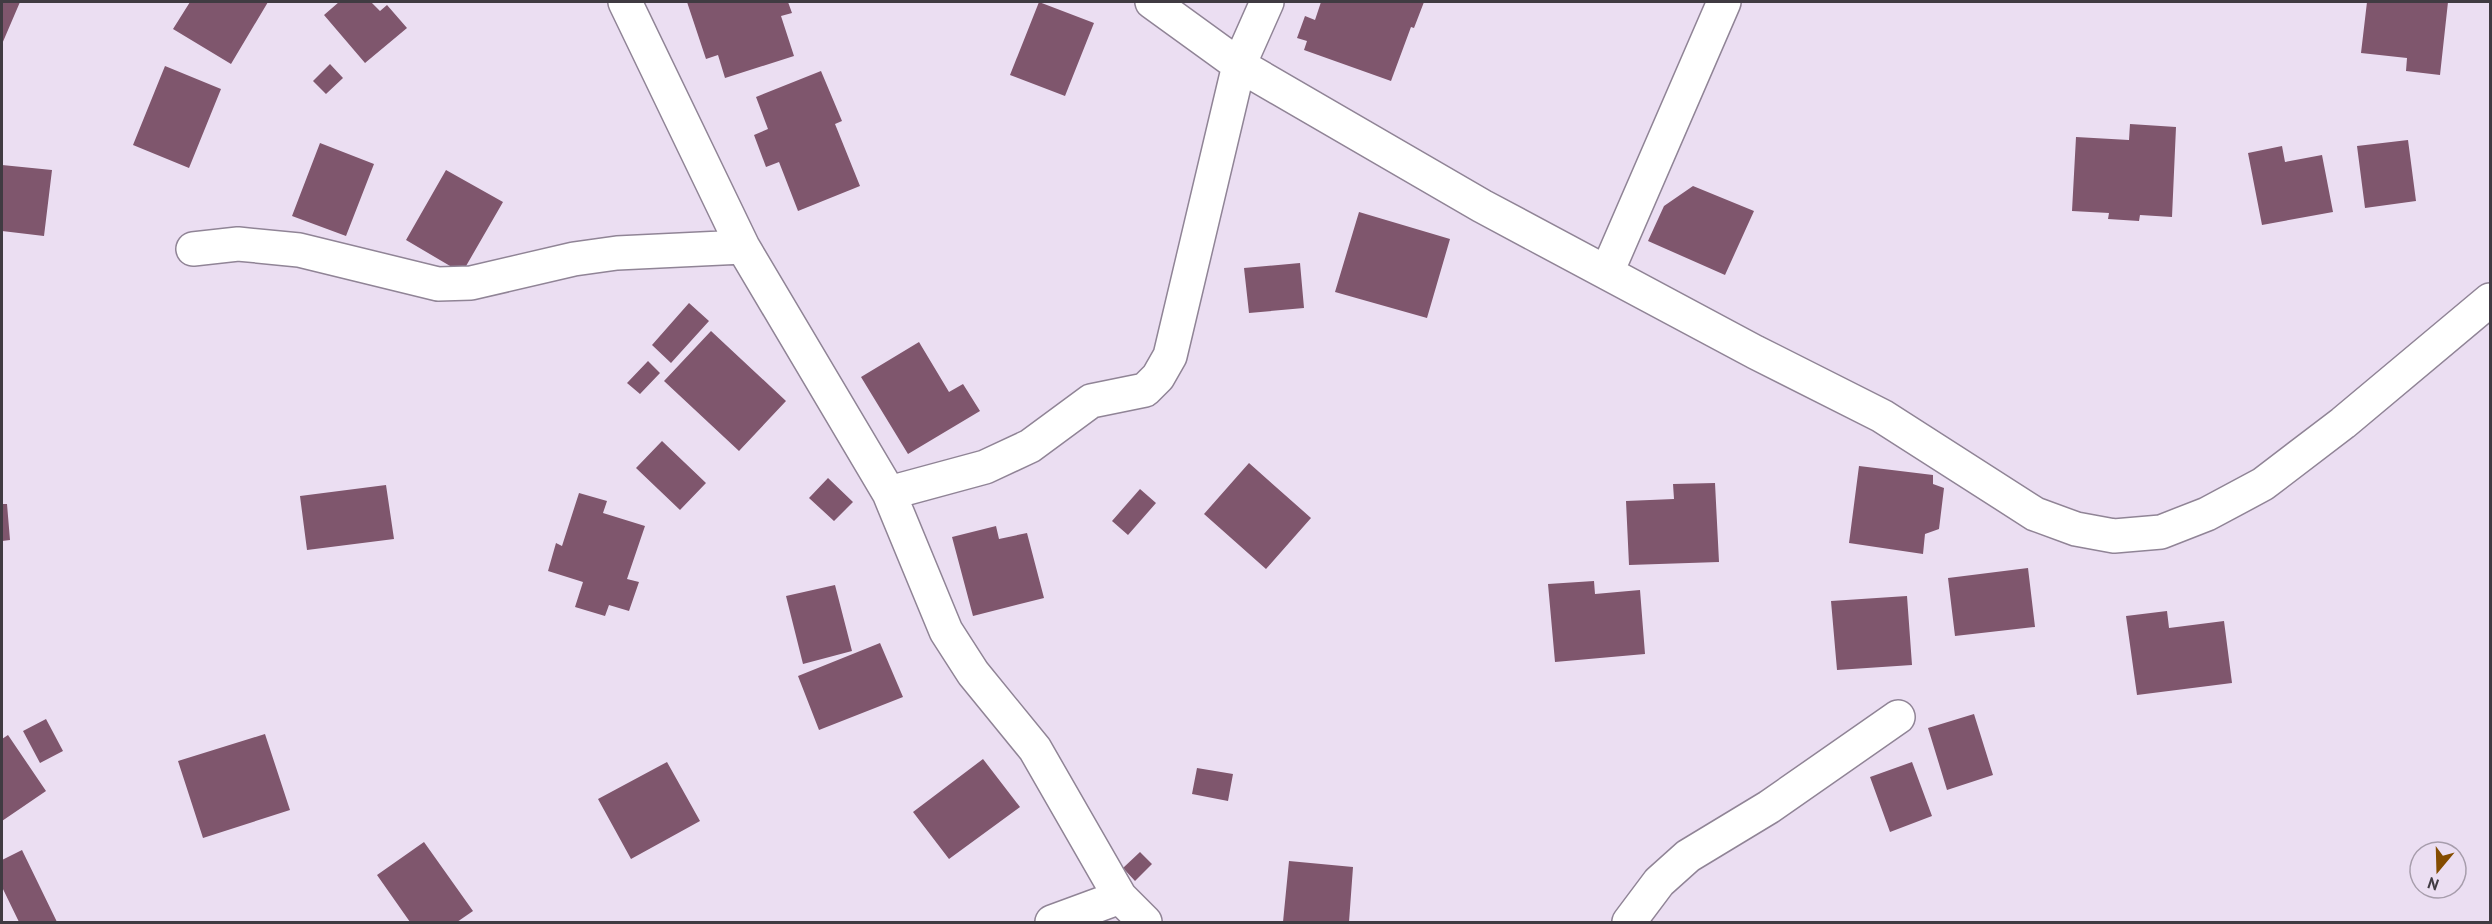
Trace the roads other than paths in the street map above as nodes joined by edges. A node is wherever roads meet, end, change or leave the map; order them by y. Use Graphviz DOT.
graph roads {
  1 [pos="625,2"];
  2 [pos="1152,2"];
  3 [pos="1267,2"];
  4 [pos="1724,2"];
  5 [pos="1239,65"];
  6 [pos="743,247"];
  7 [pos="193,249"];
  8 [pos="1606,272"];
  9 [pos="2490,300"];
  10 [pos="889,493"];
  11 [pos="1898,717"];
  12 [pos="1120,897"];
  13 [pos="1052,922"];
  14 [pos="1145,922"];
  15 [pos="1629,922"];
  1 -- 6 [label="street"];
  2 -- 5 [label="street"];
  3 -- 5 [label="street"];
  4 -- 8 [label="street"];
  5 -- 8 [label="street"];
  5 -- 10 [label="street"];
  6 -- 7 [label="street"];
  6 -- 10 [label="street"];
  8 -- 9 [label="street"];
  10 -- 12 [label="street"];
  11 -- 15 [label="street"];
  12 -- 13 [label="street"];
  12 -- 14 [label="street"];
}
